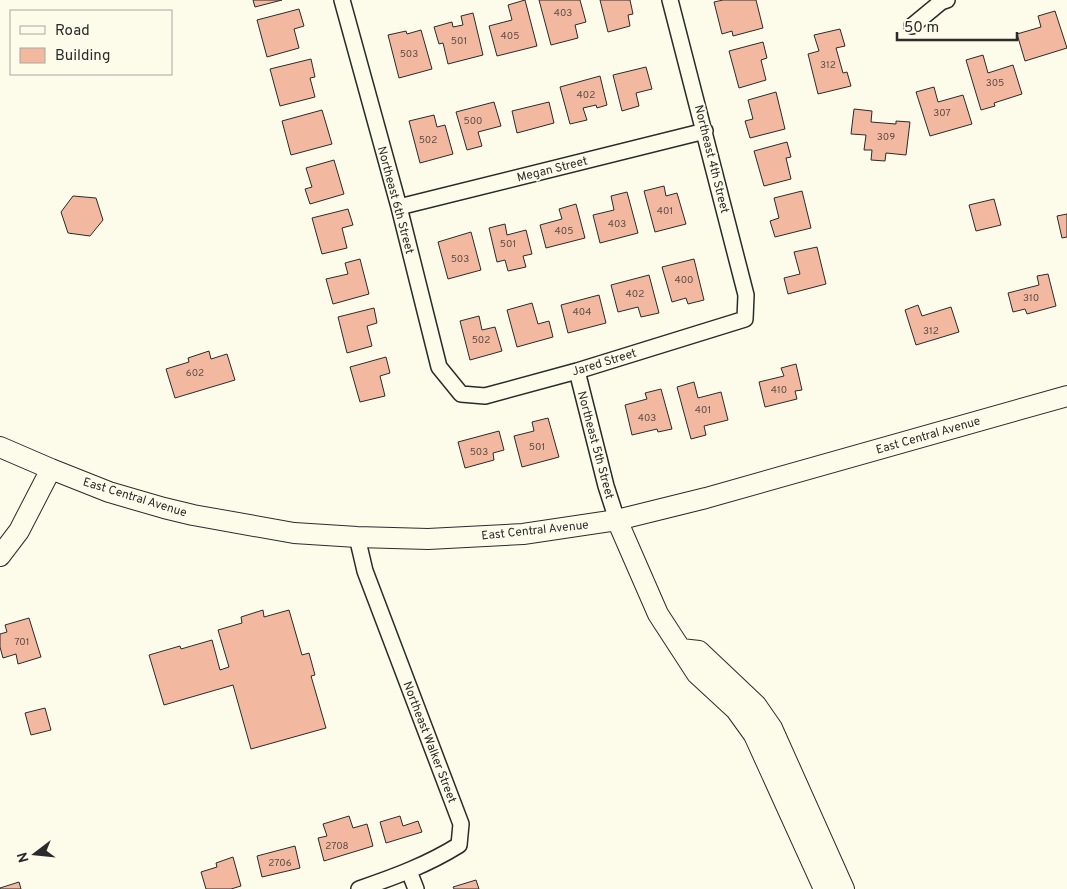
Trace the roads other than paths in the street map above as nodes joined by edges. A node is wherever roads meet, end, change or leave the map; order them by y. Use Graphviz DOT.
graph roads {
  1 [pos="670,0"];
  2 [pos="948,0"];
  3 [pos="345,1"];
  4 [pos="912,26"];
  5 [pos="705,131"];
  6 [pos="399,207"];
  7 [pos="744,319"];
  8 [pos="577,371"];
  9 [pos="461,394"];
  10 [pos="1067,396"];
  11 [pos="0,447"];
  12 [pos="51,469"];
  13 [pos="617,520"];
  14 [pos="357,537"];
  15 [pos="0,556"];
  16 [pos="681,649"];
  17 [pos="409,871"];
  18 [pos="359,889"];
  19 [pos="416,889"];
  20 [pos="824,889"];
  21 [pos="844,889"];
  1 -- 5 [label="street, Northeast 4th Street"];
  2 -- 4 [label="street"];
  3 -- 6 [label="street, Northeast 6th Street"];
  5 -- 6 [label="street, Megan Street"];
  5 -- 7 [label="street, Northeast 4th Street"];
  6 -- 9 [label="street, Northeast 6th Street"];
  7 -- 8 [label="street, Jared Street"];
  8 -- 9 [label="street, Jared Street"];
  8 -- 13 [label="street, Northeast 5th Street"];
  10 -- 13 [label="main road, East Central Avenue"];
  11 -- 12 [label="main road, East Central Avenue"];
  12 -- 14 [label="main road, East Central Avenue"];
  12 -- 15 [label="main road"];
  13 -- 14 [label="main road, East Central Avenue"];
  13 -- 16 [label="main road"];
  14 -- 17 [label="street, Northeast Walker Street"];
  16 -- 20 [label="main road"];
  16 -- 21 [label="main road"];
  17 -- 18 [label="street, Northeast Walker Street"];
  17 -- 19 [label="street"];
}
